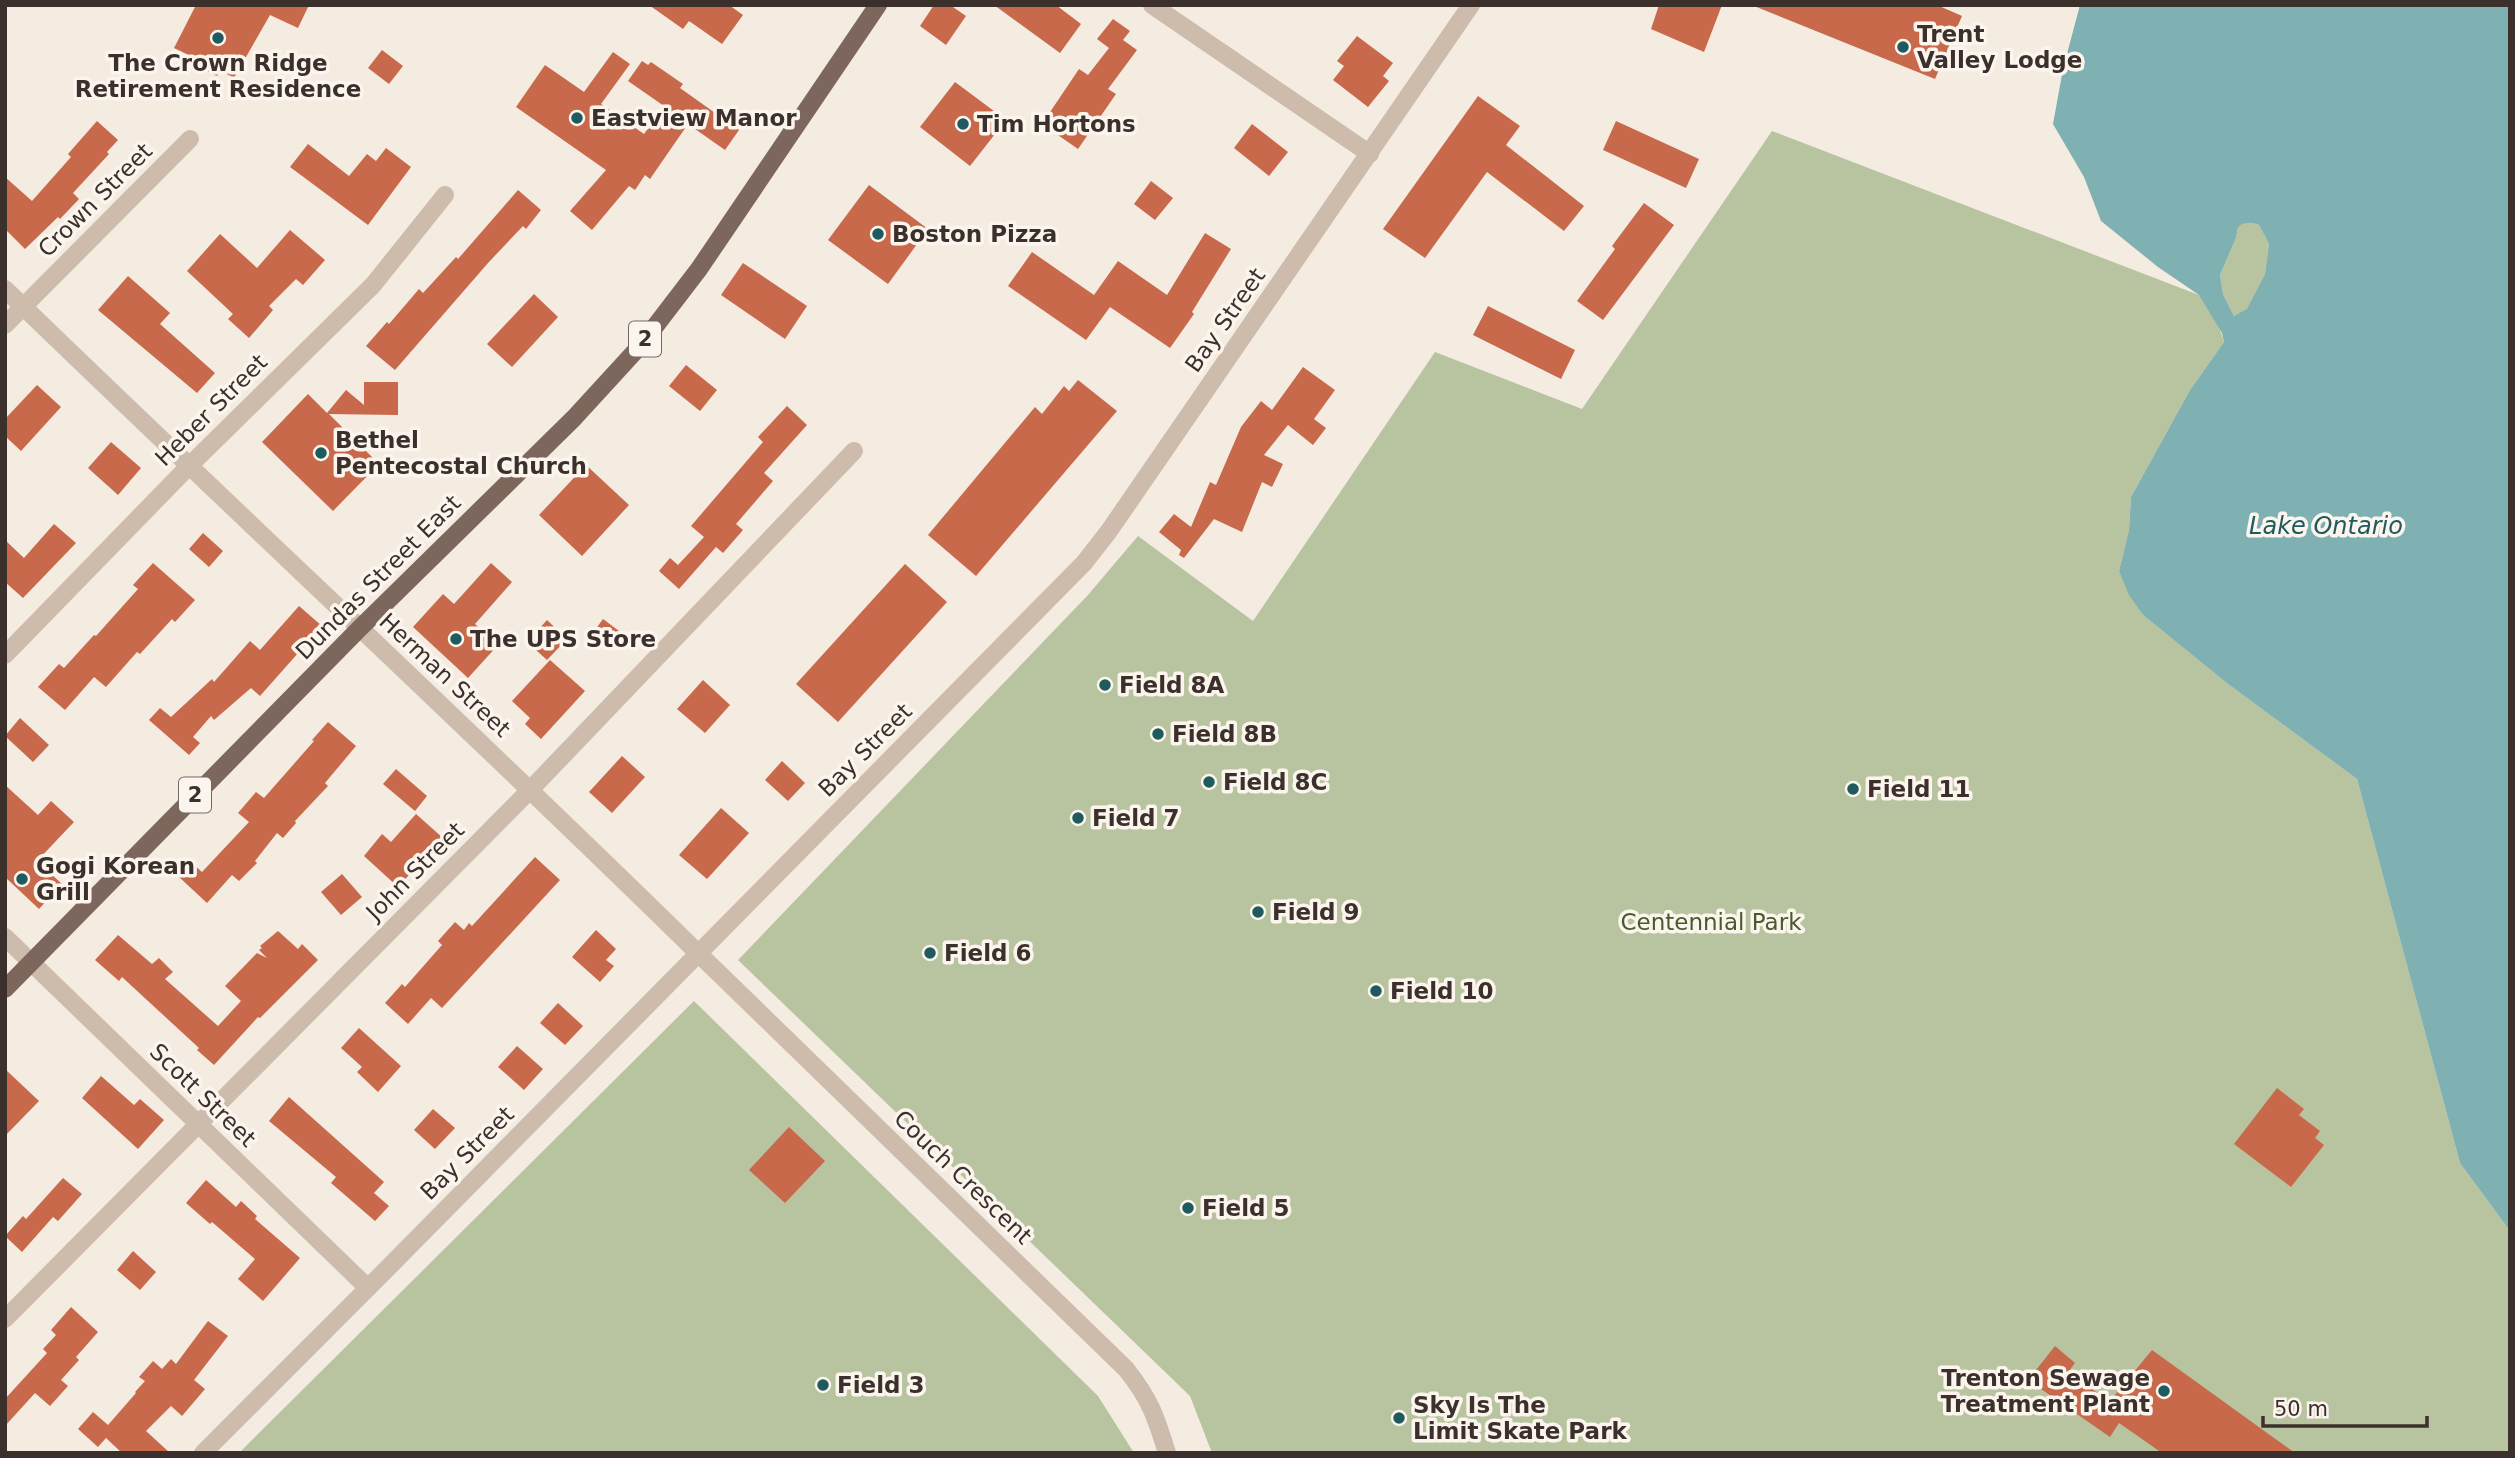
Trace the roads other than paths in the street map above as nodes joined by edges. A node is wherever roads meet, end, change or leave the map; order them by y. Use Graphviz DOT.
graph roads {
  1 [pos="878,5"];
  2 [pos="1152,5"];
  3 [pos="1471,5"];
  4 [pos="190,139"];
  5 [pos="1370,154"];
  6 [pos="445,195"];
  7 [pos="5,289"];
  8 [pos="24,307"];
  9 [pos="5,326"];
  10 [pos="853,451"];
  11 [pos="189,466"];
  12 [pos="359,629"];
  13 [pos="5,654"];
  14 [pos="531,789"];
  15 [pos="5,937"];
  16 [pos="699,954"];
  17 [pos="31,962"];
  18 [pos="5,989"];
  19 [pos="199,1125"];
  20 [pos="368,1289"];
  21 [pos="5,1319"];
  22 [pos="202,1453"];
  23 [pos="1167,1453"];
  1 -- 12 [label="main road, Dundas Street East / 2"];
  2 -- 5 [label="street"];
  3 -- 5 [label="street, Bay Street"];
  4 -- 8 [label="street, Crown Street"];
  5 -- 16 [label="street, Bay Street"];
  6 -- 11 [label="street, Heber Street"];
  7 -- 8 [label="street, Herman Street"];
  8 -- 9 [label="street, Crown Street"];
  8 -- 11 [label="street, Herman Street"];
  10 -- 14 [label="street, John Street"];
  11 -- 12 [label="street, Herman Street"];
  11 -- 13 [label="street, Heber Street"];
  12 -- 14 [label="street, Herman Street"];
  12 -- 17 [label="main road, Dundas Street East / 2"];
  14 -- 16 [label="street, Herman Street"];
  14 -- 19 [label="street, John Street"];
  15 -- 17 [label="street, Scott Street"];
  16 -- 20 [label="street, Bay Street"];
  16 -- 23 [label="street, Couch Crescent"];
  17 -- 18 [label="main road, Dundas Street East / 2"];
  17 -- 19 [label="street, Scott Street"];
  19 -- 20 [label="street, Scott Street"];
  19 -- 21 [label="street, John Street"];
  20 -- 22 [label="street, Bay Street"];
}
